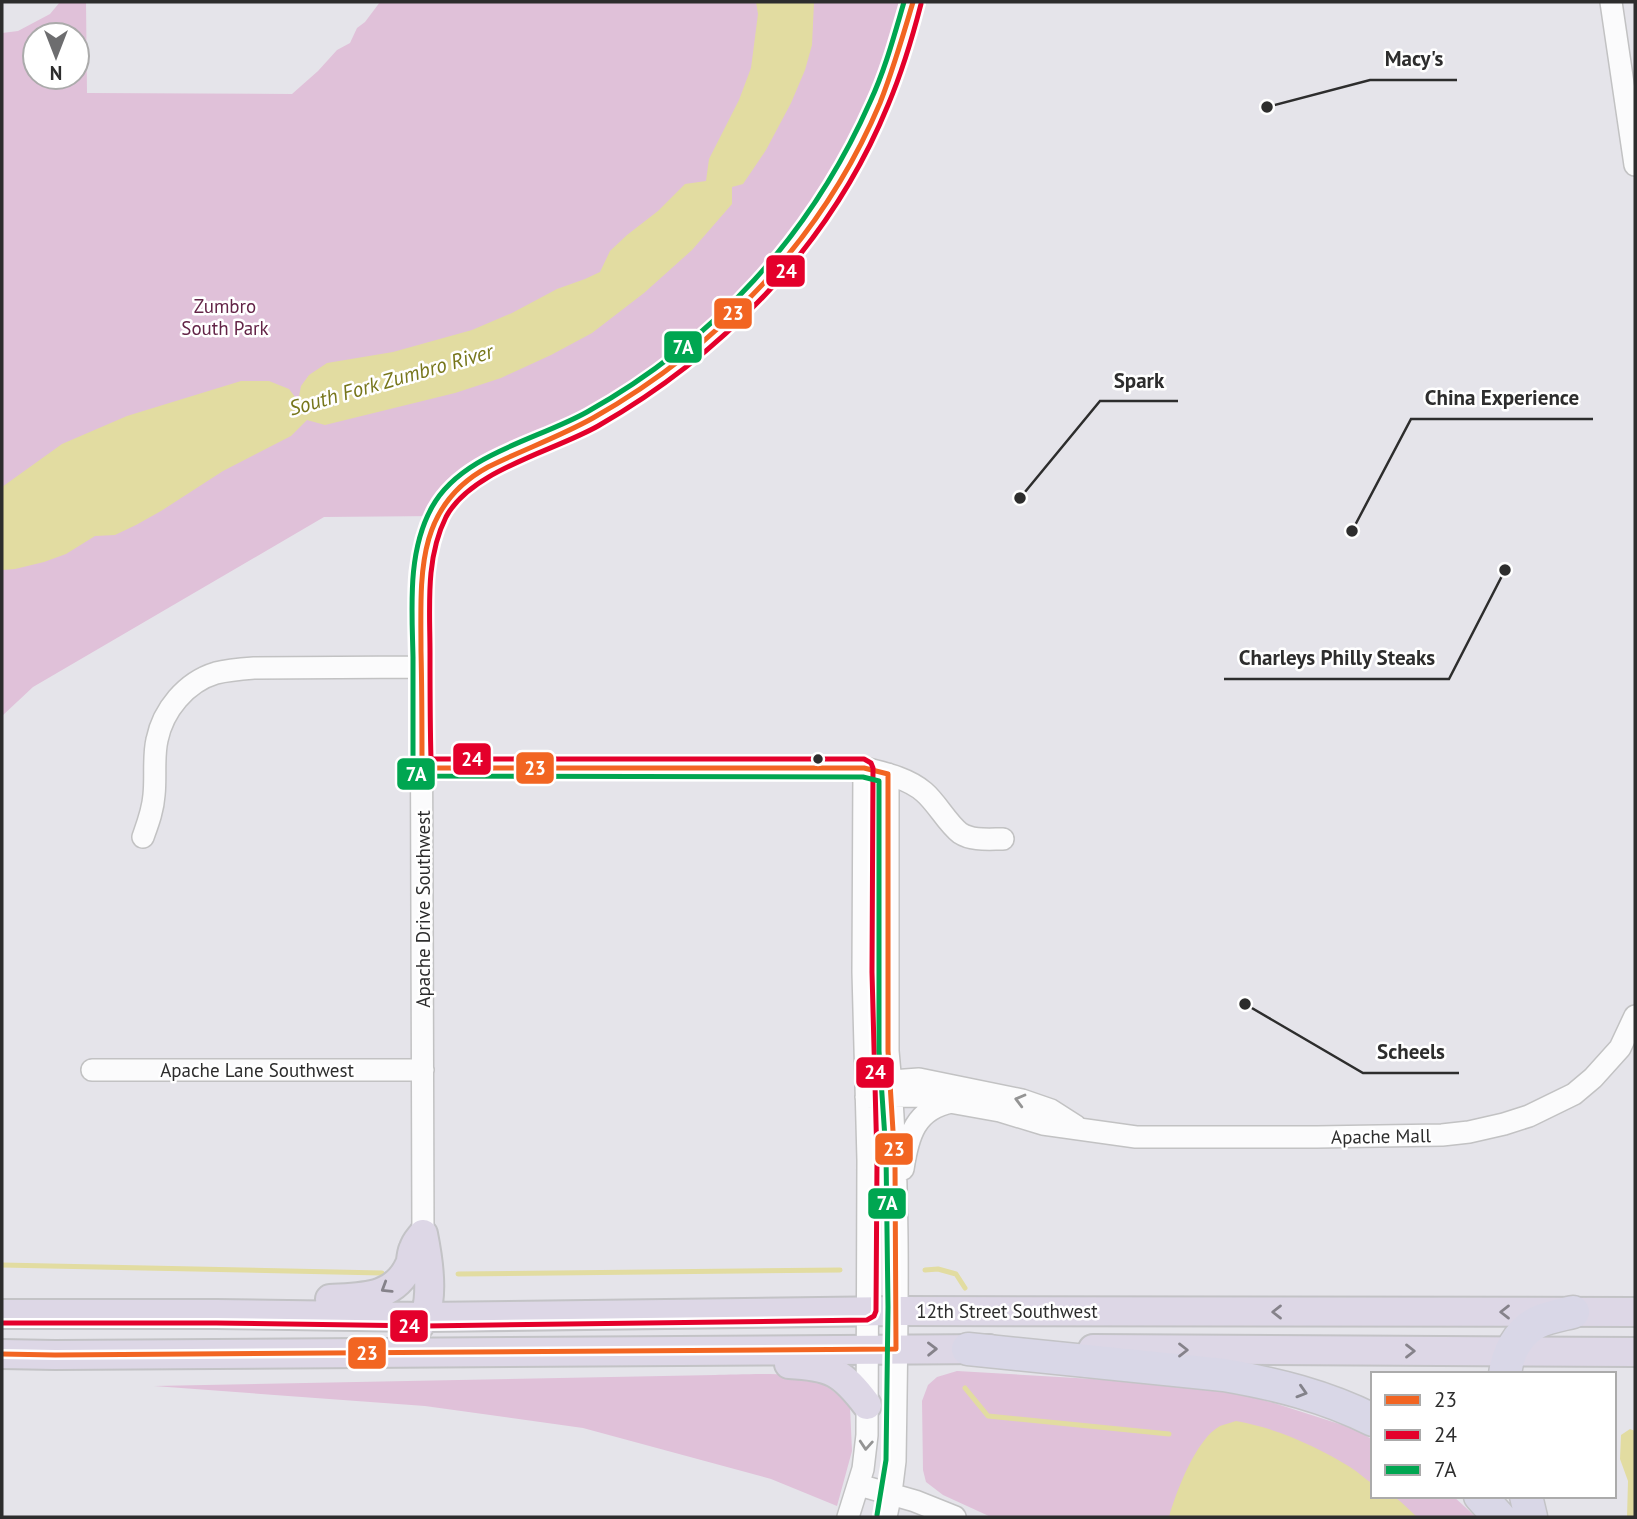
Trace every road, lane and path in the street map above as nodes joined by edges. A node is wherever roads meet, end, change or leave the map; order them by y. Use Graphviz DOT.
graph roads {
  1 [pos="913,2"];
  2 [pos="1611,2"];
  3 [pos="1635,165"];
  4 [pos="422,667"];
  5 [pos="422,768"];
  6 [pos="864,768"];
  7 [pos="888,774"];
  8 [pos="143,837"];
  9 [pos="1003,839"];
  10 [pos="1635,1016"];
  11 [pos="92,1070"];
  12 [pos="423,1070"];
  13 [pos="891,1089"];
  14 [pos="866,1090"];
  15 [pos="954,1102"];
  16 [pos="1081,1129"];
  17 [pos="897,1223"];
  18 [pos="423,1234"];
  19 [pos="430,1270"];
  20 [pos="867,1311"];
  21 [pos="896,1311"];
  22 [pos="1573,1312"];
  23 [pos="1635,1312"];
  24 [pos="2,1314"];
  25 [pos="216,1314"];
  26 [pos="526,1316"];
  27 [pos="424,1317"];
  28 [pos="755,1349"];
  29 [pos="896,1349"];
  30 [pos="968,1349"];
  31 [pos="867,1350"];
  32 [pos="1635,1352"];
  33 [pos="2,1354"];
  34 [pos="288,1354"];
  35 [pos="1508,1362"];
  36 [pos="867,1405"];
  37 [pos="1371,1419"];
  38 [pos="859,1485"];
  39 [pos="891,1493"];
  40 [pos="1482,1498"];
  41 [pos="1526,1498"];
  42 [pos="849,1517"];
  43 [pos="886,1517"];
  44 [pos="955,1517"];
  45 [pos="1499,1517"];
  46 [pos="1531,1517"];
  1 -- 4 [label="street, Apache Drive Southwest"];
  2 -- 3 [label="street"];
  4 -- 5 [label="street, Apache Drive Southwest"];
  4 -- 8 [label="street"];
  5 -- 6 [label="street"];
  5 -- 12 [label="street, Apache Drive Southwest"];
  6 -- 7 [label="street"];
  6 -- 14 [label="street"];
  7 -- 9 [label="street"];
  7 -- 13 [label="street"];
  10 -- 16 [label="street, Apache Mall"];
  11 -- 12 [label="street, Apache Lane Southwest"];
  12 -- 18 [label="street, Apache Drive Southwest"];
  13 -- 14 [label="street"];
  13 -- 15 [label="street, Apache Mall"];
  16 -- 13 [label="street, one-way"];
  13 -- 17 [label="street"];
  14 -- 20 [label="street"];
  15 -- 16 [label="street, Apache Mall"];
  15 -- 17 [label="street"];
  17 -- 21 [label="street"];
  18 -- 19 [label="main road"];
  18 -- 25 [label="main road, one-way"];
  19 -- 26 [label="main road"];
  19 -- 27 [label="main road"];
  20 -- 21 [label="main road, 12th Street Southwest"];
  20 -- 26 [label="main road, 12th Street Southwest"];
  20 -- 31 [label="street"];
  22 -- 21 [label="main road, 12th Street Southwest, one-way"];
  21 -- 29 [label="street"];
  22 -- 23 [label="main road, 12th Street Southwest"];
  22 -- 35 [label="highway"];
  24 -- 25 [label="main road, 12th Street Southwest"];
  25 -- 27 [label="main road, 12th Street Southwest"];
  26 -- 27 [label="main road, 12th Street Southwest"];
  27 -- 34 [label="main road"];
  28 -- 31 [label="main road, 12th Street Southwest"];
  28 -- 34 [label="main road, 12th Street Southwest"];
  28 -- 36 [label="main road"];
  29 -- 30 [label="main road, 12th Street Southwest, one-way"];
  29 -- 31 [label="main road, 12th Street Southwest"];
  29 -- 39 [label="street"];
  30 -- 35 [label="main road, 12th Street Southwest, one-way"];
  30 -- 37 [label="highway, one-way"];
  31 -- 36 [label="street"];
  32 -- 35 [label="main road, 12th Street Southwest"];
  33 -- 34 [label="main road, 12th Street Southwest"];
  36 -- 38 [label="street, one-way"];
  38 -- 39 [label="street"];
  38 -- 42 [label="street"];
  39 -- 43 [label="street"];
  39 -- 44 [label="street"];
  40 -- 45 [label="highway"];
  41 -- 46 [label="highway"];
}
